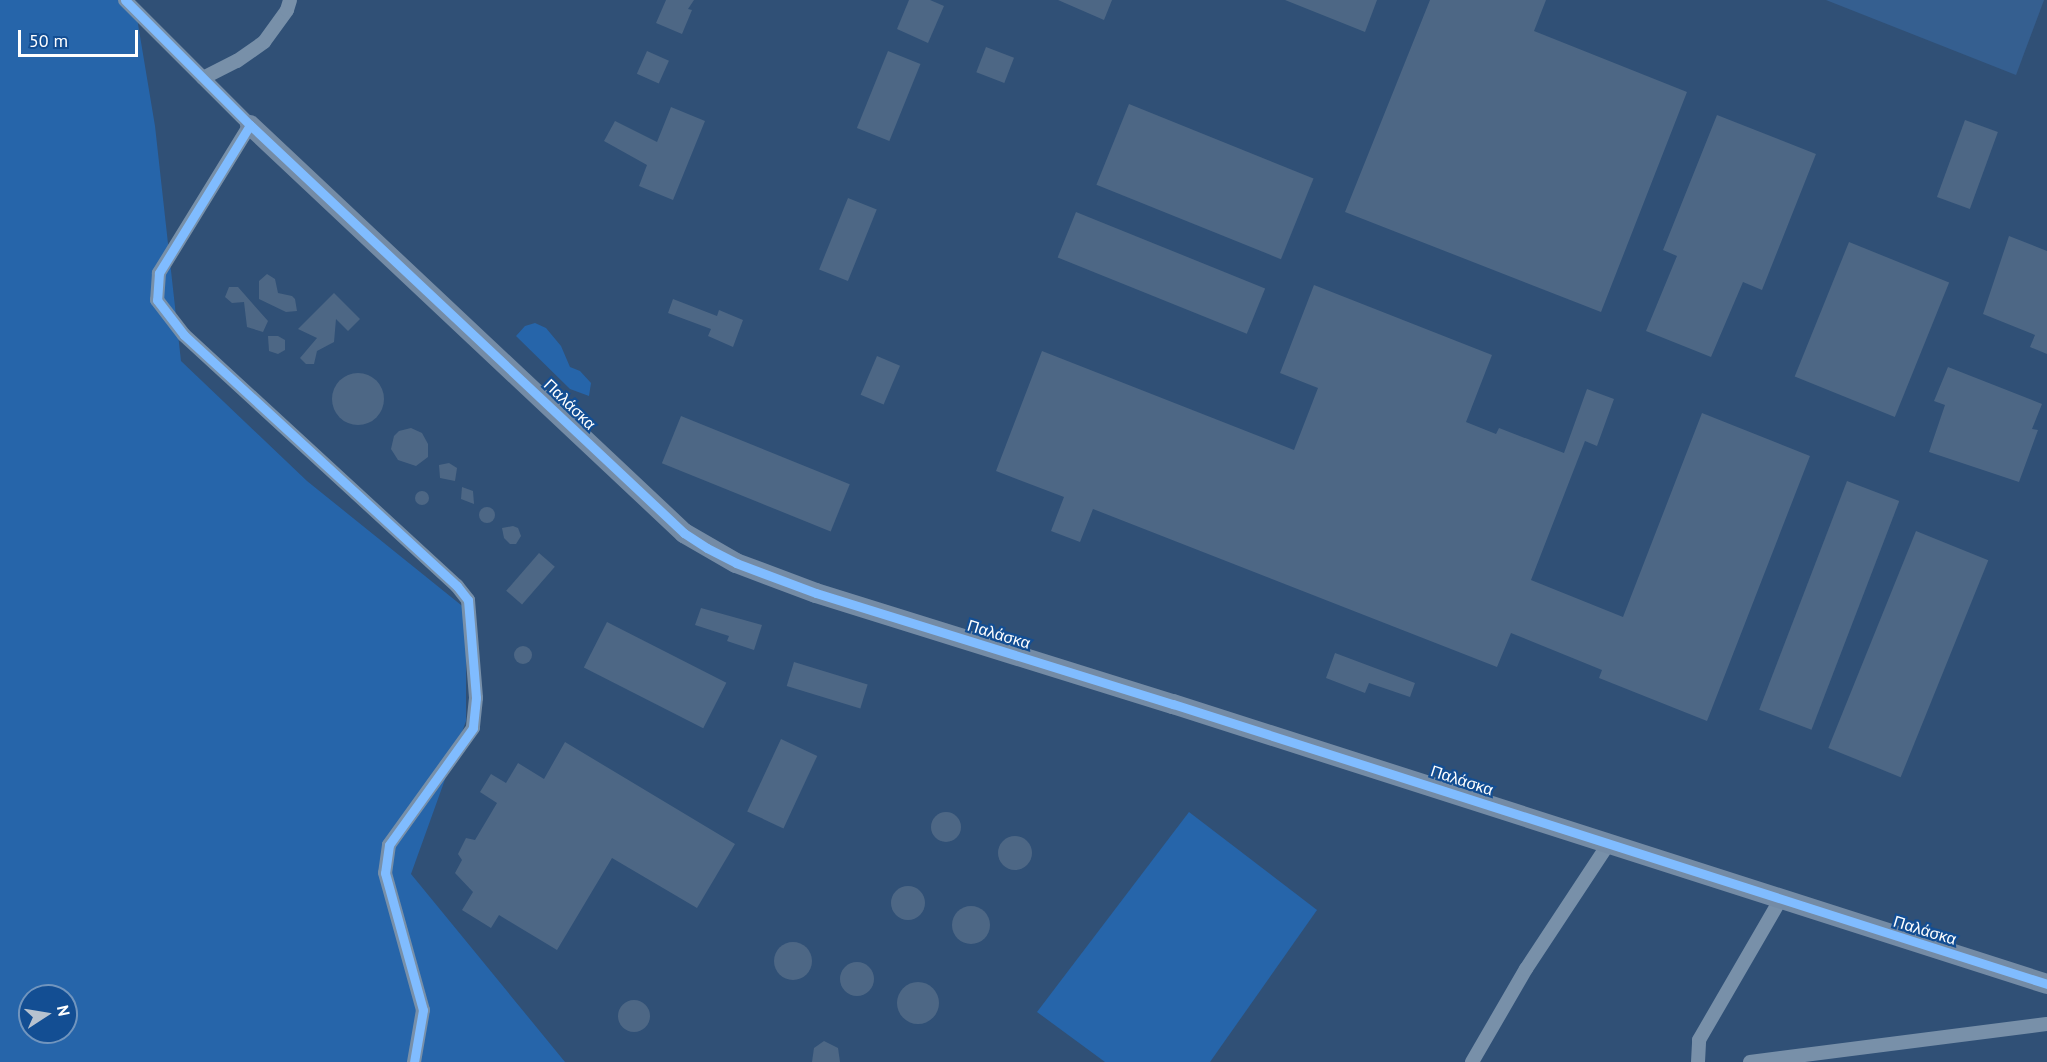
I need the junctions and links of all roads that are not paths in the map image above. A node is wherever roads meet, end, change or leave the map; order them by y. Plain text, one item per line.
1 (125, 0) edge
2 (290, 0) edge
3 (203, 78) junction
4 (250, 125) junction
5 (1609, 843) junction
6 (1780, 900) junction
7 (2047, 984) edge
8 (2047, 1024) edge
9 (414, 1062) edge
10 (1472, 1062) edge
11 (1698, 1062) edge
12 (1750, 1062) edge

1 - 3 street, Παλάσκα
2 - 3 street
3 - 4 street, Παλάσκα
4 - 5 street, Παλάσκα
4 - 9 street
5 - 6 street, Παλάσκα
5 - 10 street
6 - 7 street, Παλάσκα
6 - 11 street
8 - 12 street

